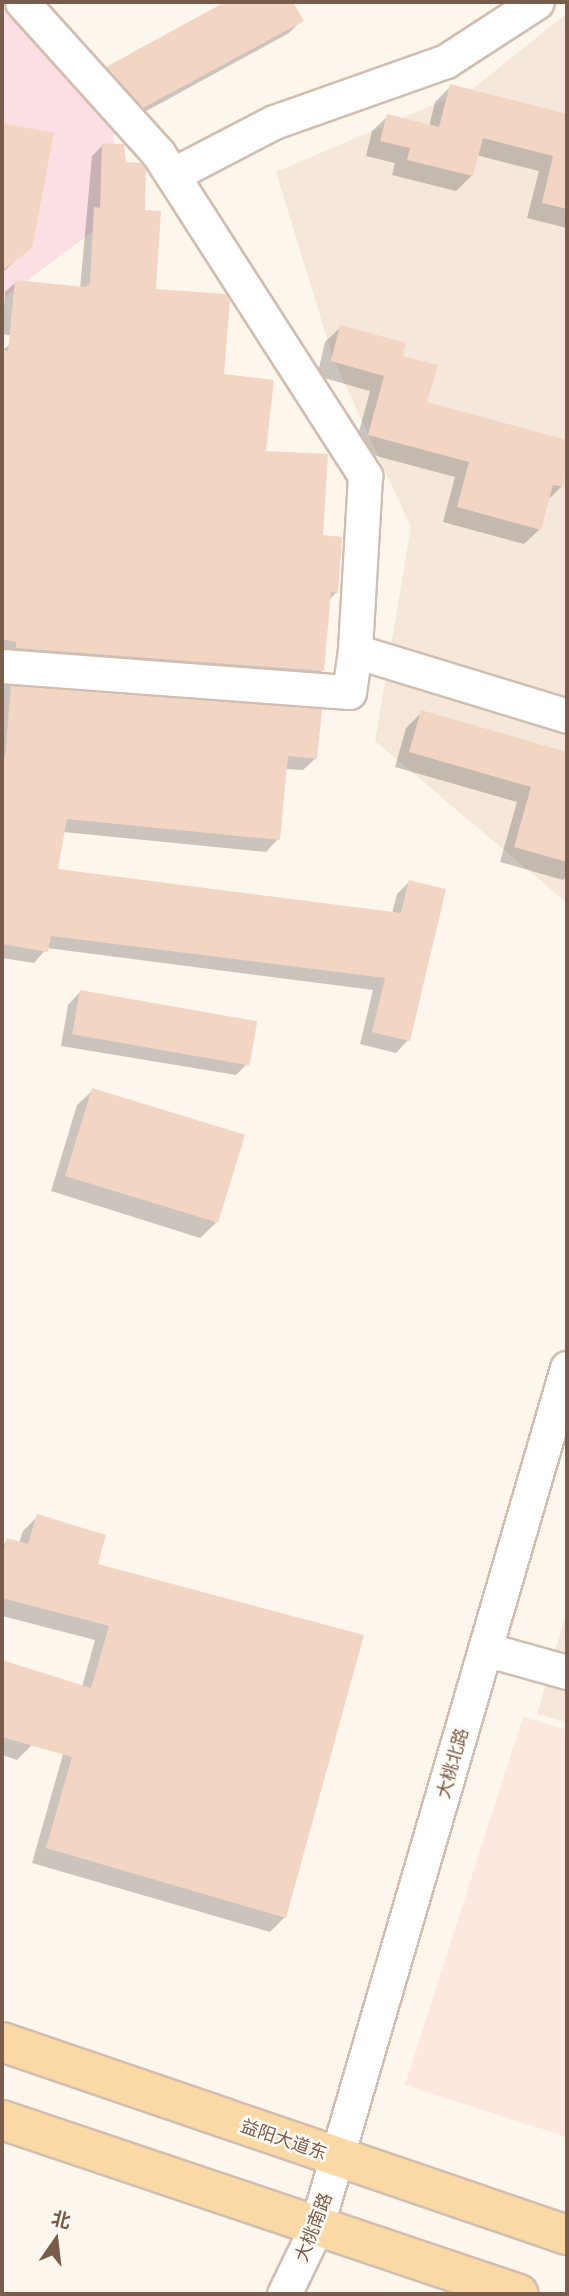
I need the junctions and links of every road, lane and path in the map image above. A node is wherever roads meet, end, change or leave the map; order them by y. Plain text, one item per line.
1 (22, 2) edge
2 (537, 2) edge
3 (172, 175) junction
4 (355, 651) junction
5 (2, 666) edge
6 (567, 716) edge
7 (567, 1368) edge
8 (485, 1649) junction
9 (567, 1672) edge
10 (2, 2042) edge
11 (2, 2120) edge
12 (337, 2157) junction
13 (316, 2228) junction
14 (567, 2235) edge
15 (284, 2294) edge
16 (519, 2294) edge

1 - 3 street
2 - 3 street
3 - 4 street
4 - 5 street
4 - 6 street
7 - 8 street, 大桃北路
8 - 9 street
8 - 12 street, 大桃北路
10 - 12 main road, 益阳大道东
11 - 13 main road
12 - 13 street, 大桃南路
12 - 14 main road, 益阳大道东
13 - 15 street, 大桃南路
13 - 16 main road

